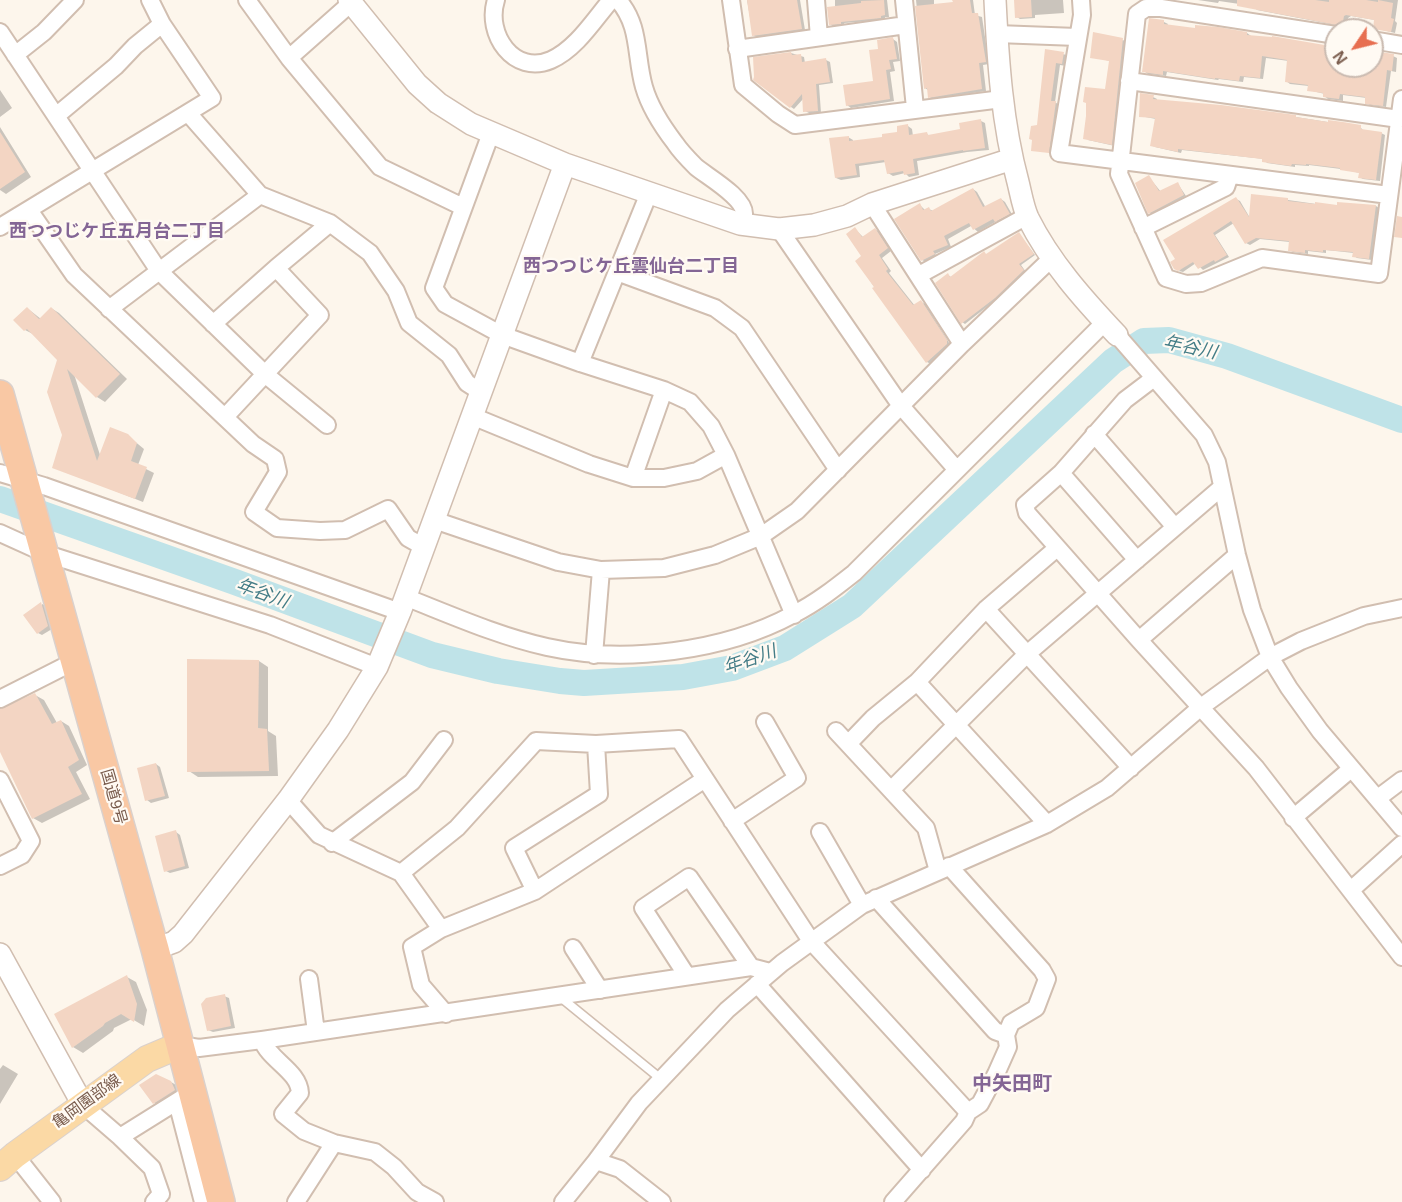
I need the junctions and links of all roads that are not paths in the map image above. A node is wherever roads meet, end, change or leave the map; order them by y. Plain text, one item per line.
1 (75, 0) edge
2 (150, 0) edge
3 (247, 0) edge
4 (496, 0) edge
5 (610, 0) edge
6 (618, 0) edge
7 (731, 0) edge
8 (816, 0) edge
9 (904, 0) edge
10 (994, 0) edge
11 (1081, 0) edge
12 (351, 1) edge
13 (1162, 4) edge
14 (162, 24) junction
15 (906, 25) junction
16 (0, 32) edge
17 (1324, 33) edge
18 (997, 34) junction
19 (819, 36) junction
20 (1077, 37) junction
21 (1384, 42) edge
22 (1402, 45) edge
23 (737, 49) junction
24 (15, 55) junction
25 (289, 58) junction
26 (1129, 81) junction
27 (1002, 99) junction
28 (1402, 99) edge
29 (915, 108) junction
30 (188, 113) junction
31 (56, 116) junction
32 (1399, 119) junction
33 (491, 133) junction
34 (1012, 159) junction
35 (1120, 161) junction
36 (565, 164) junction
37 (93, 171) junction
38 (1230, 175) junction
39 (649, 193) junction
40 (260, 195) junction
41 (1389, 195) junction
42 (872, 204) junction
43 (463, 207) junction
44 (29, 210) junction
45 (1027, 216) junction
46 (330, 223) junction
47 (740, 224) junction
48 (0, 227) edge
49 (1143, 228) junction
50 (779, 229) junction
51 (1052, 258) junction
52 (276, 268) junction
53 (159, 271) junction
54 (617, 272) junction
55 (919, 275) junction
56 (109, 309) junction
57 (213, 324) junction
58 (1111, 328) junction
59 (502, 335) junction
60 (962, 344) junction
61 (580, 363) junction
62 (1152, 374) junction
63 (266, 375) junction
64 (664, 390) junction
65 (481, 392) junction
66 (0, 394) edge
67 (901, 406) junction
68 (225, 417) junction
69 (472, 417) junction
70 (327, 425) dead end
71 (1094, 434) junction
72 (726, 455) junction
73 (838, 470) junction
74 (957, 470) junction
75 (1061, 473) junction
76 (633, 478) junction
77 (17, 481) edge
78 (1222, 487) junction
79 (434, 520) junction
80 (1175, 527) junction
81 (0, 533) edge
82 (761, 536) junction
83 (424, 547) junction
84 (43, 548) junction
85 (1057, 548) junction
86 (1237, 555) junction
87 (1137, 560) junction
88 (601, 570) junction
89 (1098, 593) junction
90 (1402, 608) edge
91 (986, 609) junction
92 (400, 611) junction
93 (794, 615) junction
94 (1139, 640) junction
95 (1027, 654) junction
96 (594, 655) junction
97 (1270, 657) junction
98 (75, 661) junction
99 (379, 663) junction
100 (917, 682) junction
101 (0, 699) edge
102 (1201, 707) junction
103 (765, 722) dead end
104 (956, 725) junction
105 (836, 731) dead end
106 (444, 740) dead end
107 (596, 744) junction
108 (848, 744) junction
109 (1131, 768) junction
110 (1351, 769) junction
111 (705, 779) junction
112 (0, 780) edge
113 (1402, 780) edge
114 (891, 790) junction
115 (1378, 798) junction
116 (288, 800) junction
117 (1293, 818) junction
118 (732, 821) junction
119 (1047, 824) junction
120 (1402, 828) edge
121 (820, 832) dead end
122 (332, 843) junction
123 (1402, 844) edge
124 (0, 866) edge
125 (943, 869) junction
126 (402, 873) junction
127 (1351, 890) junction
128 (535, 891) junction
129 (869, 901) junction
130 (441, 929) junction
131 (811, 941) junction
132 (573, 948) dead end
133 (156, 949) junction
134 (0, 954) edge
135 (1402, 957) edge
136 (751, 967) junction
137 (770, 972) junction
138 (687, 976) junction
139 (309, 979) dead end
140 (758, 984) junction
141 (600, 990) junction
142 (559, 996) junction
143 (446, 1014) junction
144 (316, 1032) junction
145 (1006, 1035) junction
146 (262, 1040) junction
147 (180, 1045) junction
148 (661, 1079) junction
149 (185, 1096) junction
150 (83, 1105) junction
151 (968, 1112) junction
152 (120, 1137) junction
153 (334, 1143) junction
154 (8, 1161) edge
155 (596, 1161) junction
156 (922, 1170) junction
157 (52, 1202) edge
158 (154, 1202) edge
159 (203, 1202) edge
160 (221, 1202) edge
161 (296, 1202) edge
162 (435, 1202) edge
163 (563, 1202) edge
164 (662, 1202) edge
165 (893, 1202) edge

1 - 24 street
2 - 14 street
3 - 25 street
4 - 5 street
6 - 47 street
7 - 23 street
8 - 19 street
9 - 15 street
10 - 18 street
11 - 20 street
12 - 25 street
12 - 33 street
13 - 17 street
13 - 26 street
14 - 30 street
14 - 31 street
15 - 19 street
15 - 29 street
16 - 24 street
18 - 20 street
18 - 27 street
19 - 23 street
20 - 35 street
21 - 22 street
23 - 29 street
24 - 31 street
25 - 43 street
26 - 32 street
26 - 35 street
27 - 29 street
27 - 34 street
28 - 32 street
30 - 37 street
30 - 40 street
31 - 37 street
32 - 41 street
33 - 36 street
33 - 43 street
34 - 42 street
34 - 45 street
35 - 38 street
35 - 49 street
36 - 39 street
36 - 59 street
37 - 44 street
37 - 53 street
38 - 41 street
38 - 49 street
39 - 47 street
39 - 54 street
40 - 46 street
40 - 53 street
41 - 49 street
42 - 50 street
42 - 55 street
43 - 59 street
44 - 48 street
44 - 56 street
45 - 51 street
45 - 55 street
46 - 52 street
46 - 65 street
47 - 50 street
50 - 67 street
51 - 58 street
51 - 60 street
52 - 57 street
52 - 63 street
53 - 56 street
53 - 57 street
54 - 61 street
54 - 73 street
55 - 60 street
56 - 68 street
57 - 63 street
58 - 62 street
58 - 74 street
59 - 61 street
59 - 65 street
60 - 67 street
61 - 64 street
62 - 71 street
62 - 78 street
63 - 68 street
63 - 70 street
64 - 72 street
64 - 76 street
65 - 69 street
66 - 77 highway, 国道9号
67 - 73 street
67 - 74 street
68 - 83 street
69 - 76 street
69 - 79 street
71 - 75 street
71 - 80 street
72 - 76 street
72 - 82 street
73 - 82 street
74 - 93 street
75 - 85 street
75 - 87 street
77 - 84 highway, 国道9号
77 - 92 street
78 - 80 street
78 - 86 street
79 - 83 street
79 - 88 street
80 - 87 street
81 - 84 street
82 - 88 street
82 - 93 street
83 - 92 street
84 - 98 highway, 国道9号
84 - 99 street
85 - 89 street
85 - 91 street
86 - 94 street
86 - 97 street
87 - 89 street
88 - 96 street
89 - 94 street
89 - 95 street
90 - 97 street
91 - 95 street
91 - 100 street
92 - 96 street
92 - 99 street
93 - 96 street
94 - 102 street
95 - 104 street
95 - 109 street
97 - 102 street
97 - 110 street
98 - 101 street
98 - 133 highway, 国道9号
99 - 116 street
100 - 104 street
100 - 108 street
102 - 109 street
102 - 117 street
103 - 118 street
104 - 114 street
104 - 119 street
105 - 108 street
106 - 122 street
107 - 111 street
107 - 126 street
107 - 128 street
108 - 114 street
109 - 119 street
110 - 115 street
110 - 117 street
111 - 118 street
111 - 128 street
112 - 124 street
113 - 115 street
114 - 125 street
115 - 120 street
116 - 122 street
116 - 133 street
117 - 127 street
118 - 131 street
119 - 125 street
121 - 129 street
122 - 126 street
123 - 127 street
125 - 129 street
125 - 145 street
126 - 130 street
127 - 135 street
128 - 130 street
129 - 131 street
129 - 145 street
130 - 143 street
131 - 137 street
131 - 151 street
132 - 141 street
133 - 147 highway, 国道9号
134 - 150 street
136 - 137 street
136 - 138 street
136 - 138 street
137 - 140 street
138 - 141 street
139 - 144 street
140 - 148 street
140 - 156 street
141 - 142 street
142 - 143 street
142 - 148 lane
143 - 144 street
144 - 146 street
145 - 151 street
146 - 147 street
146 - 153 street
147 - 149 highway, 国道9号
147 - 150 main road, 亀岡園部線
148 - 155 street
149 - 152 street
149 - 159 street
149 - 160 highway, 国道9号
150 - 152 street
150 - 154 main road, 亀岡園部線
151 - 156 street
152 - 158 street
153 - 161 street
153 - 162 street
154 - 157 street
155 - 163 street
155 - 164 street
156 - 165 street

